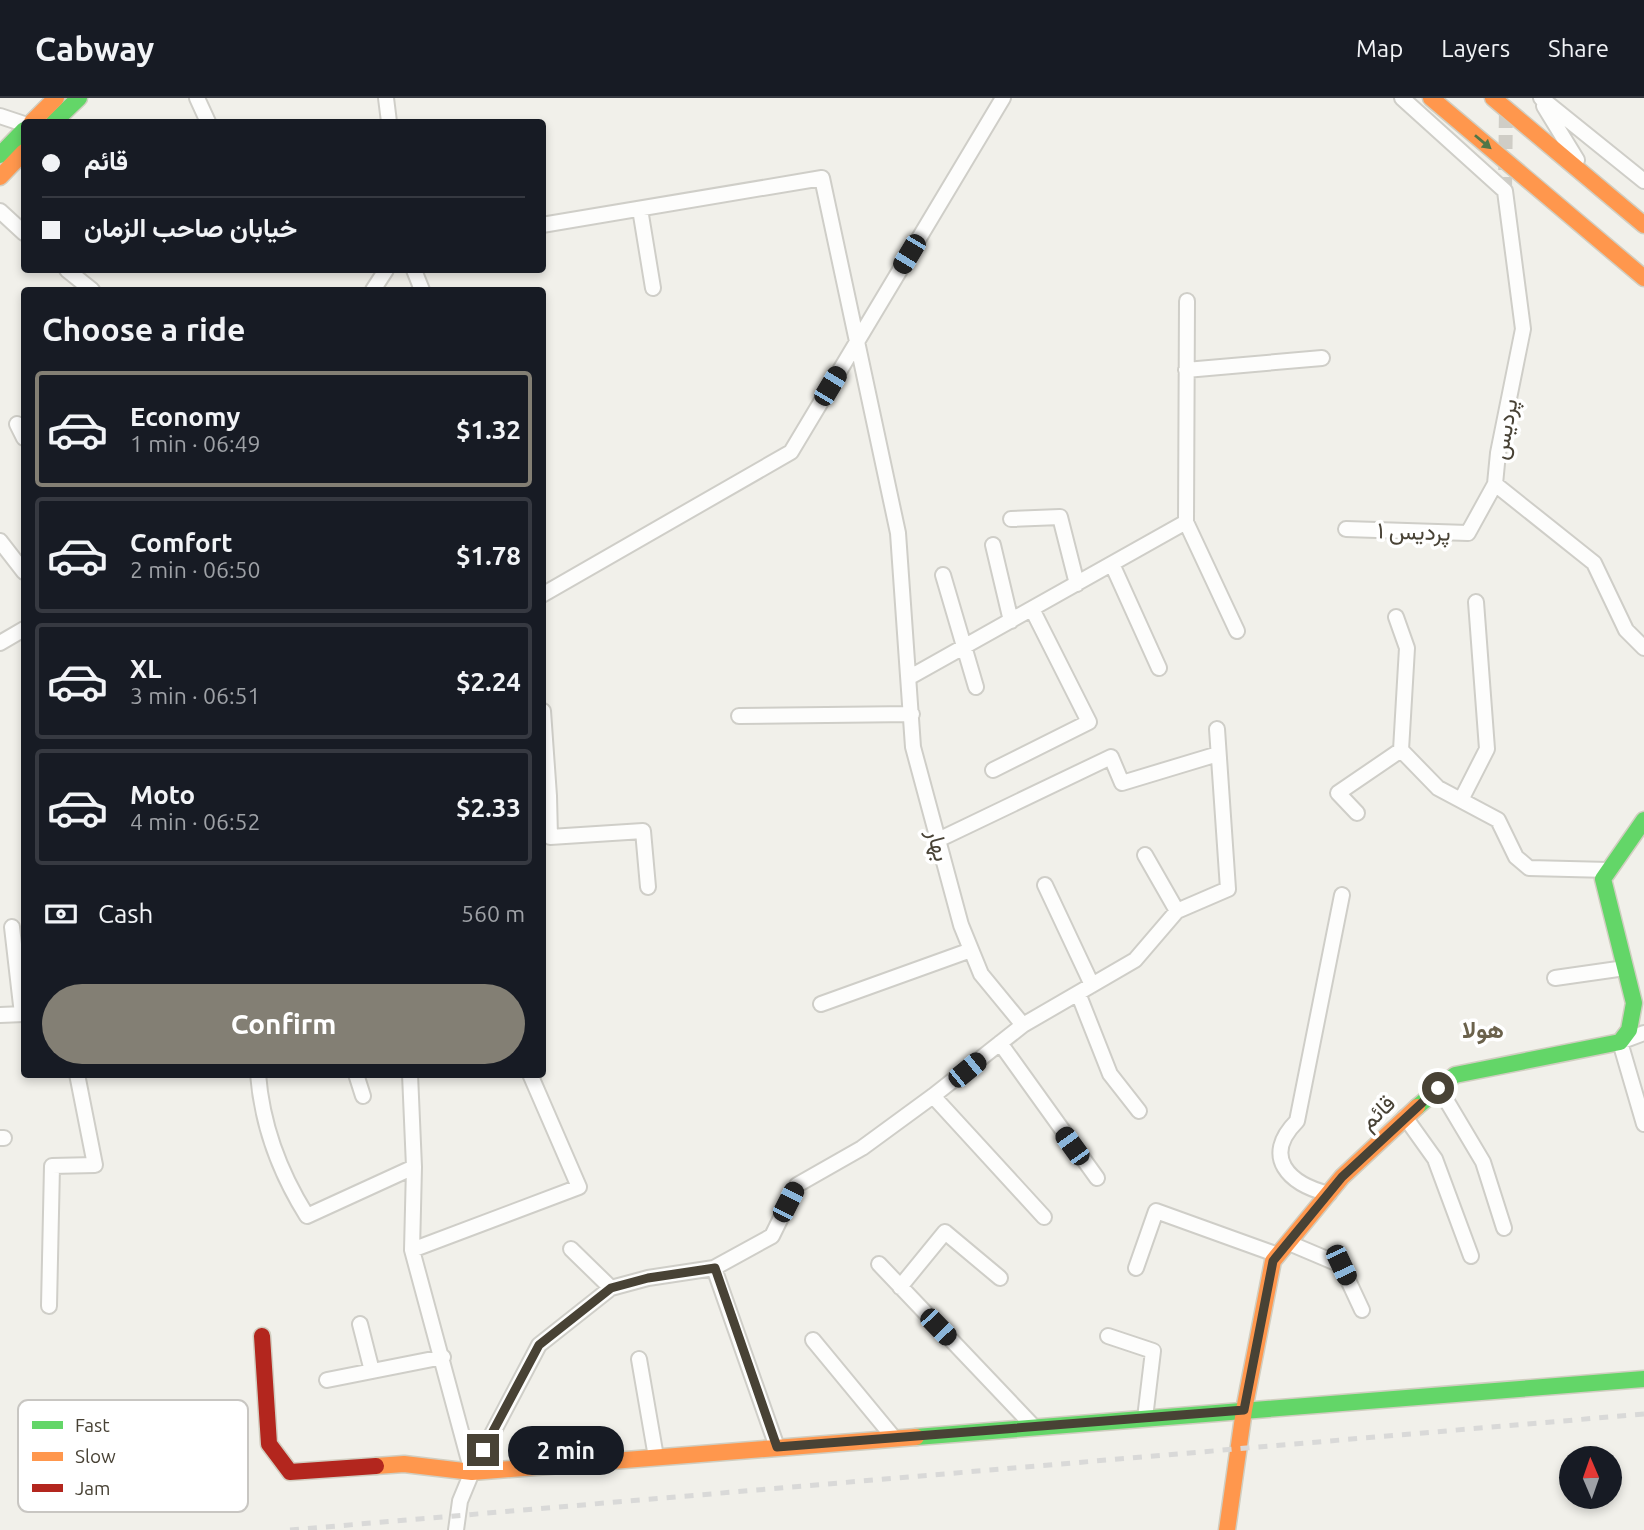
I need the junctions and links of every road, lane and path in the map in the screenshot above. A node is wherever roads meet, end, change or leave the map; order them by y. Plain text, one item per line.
1 (56, 98) edge
2 (79, 98) edge
3 (197, 98) edge
4 (386, 98) edge
5 (1003, 98) edge
6 (1402, 98) edge
7 (1431, 98) edge
8 (1493, 98) edge
9 (1540, 98) edge
10 (0, 116) edge
11 (35, 119) edge
12 (57, 119) edge
13 (207, 119) edge
14 (389, 119) edge
15 (21, 123) edge
16 (21, 134) edge
17 (0, 155) edge
18 (21, 155) edge
19 (0, 177) edge
20 (1589, 180) junction
21 (1644, 181) edge
22 (640, 209) junction
23 (0, 211) edge
24 (546, 225) edge
25 (1644, 225) edge
26 (21, 230) edge
27 (71, 273) edge
28 (1644, 278) edge
29 (88, 287) edge
30 (653, 288) dead end
31 (1187, 301) dead end
32 (856, 342) junction
33 (1322, 358) dead end
34 (1186, 370) junction
35 (17, 424) dead end
36 (21, 432) edge
37 (1495, 484) junction
38 (1011, 519) dead end
39 (1186, 522) junction
40 (1346, 529) dead end
41 (0, 541) edge
42 (993, 545) dead end
43 (1112, 564) junction
44 (21, 568) edge
45 (943, 575) dead end
46 (1077, 584) junction
47 (546, 593) edge
48 (1476, 603) dead end
49 (1032, 609) junction
50 (1396, 617) dead end
51 (1011, 621) junction
52 (21, 631) edge
53 (1237, 631) dead end
54 (0, 643) edge
55 (966, 646) junction
56 (1644, 648) edge
57 (1159, 668) dead end
58 (911, 677) junction
59 (976, 687) dead end
60 (912, 714) junction
61 (739, 716) dead end
62 (1217, 729) dead end
63 (1401, 750) junction
64 (1218, 754) junction
65 (993, 770) dead end
66 (546, 796) edge
67 (1461, 800) junction
68 (1357, 813) dead end
69 (1644, 820) edge
70 (938, 840) junction
71 (1145, 855) dead end
72 (1609, 870) junction
73 (1045, 885) dead end
74 (648, 887) dead end
75 (1342, 895) dead end
76 (1177, 911) junction
77 (12, 928) dead end
78 (971, 950) junction
79 (1625, 968) junction
80 (1555, 978) dead end
81 (1092, 985) junction
82 (1078, 993) junction
83 (21, 998) edge
84 (821, 1004) dead end
85 (21, 1014) edge
86 (0, 1015) edge
87 (1023, 1025) junction
88 (1644, 1033) edge
89 (1620, 1042) junction
90 (1000, 1044) junction
91 (78, 1078) edge
92 (258, 1078) edge
93 (357, 1078) edge
94 (410, 1078) edge
95 (532, 1078) edge
96 (1438, 1088) junction
97 (363, 1096) dead end
98 (933, 1097) junction
99 (1139, 1111) dead end
100 (1405, 1117) junction
101 (1644, 1124) edge
102 (414, 1167) junction
103 (1097, 1178) dead end
104 (1329, 1194) junction
105 (1044, 1217) dead end
106 (1504, 1228) dead end
107 (1283, 1249) junction
108 (412, 1250) junction
109 (570, 1250) dead end
110 (1471, 1256) dead end
111 (879, 1264) dead end
112 (715, 1268) junction
113 (1136, 1268) dead end
114 (1000, 1279) dead end
115 (900, 1287) junction
116 (611, 1288) junction
117 (49, 1306) dead end
118 (1362, 1310) dead end
119 (360, 1324) dead end
120 (262, 1336) dead end
121 (1108, 1336) dead end
122 (813, 1340) dead end
123 (443, 1357) junction
124 (639, 1359) dead end
125 (372, 1371) junction
126 (1644, 1378) edge
127 (327, 1380) dead end
128 (1244, 1410) junction
129 (1145, 1418) junction
130 (1034, 1427) junction
131 (894, 1438) junction
132 (777, 1447) junction
133 (656, 1457) junction
134 (472, 1472) junction
135 (456, 1530) edge
136 (1227, 1530) edge

1 - 11 main road
2 - 12 main road
3 - 13 street
4 - 14 street
5 - 32 street
6 - 37 street, پرديس
7 -> 28 main road
8 - 20 main road
9 - 20 street
9 - 21 street
10 - 15 street
16 - 17 main road
18 - 19 main road
20 - 25 main road
22 - 24 street
22 - 30 street
22 - 32 street, بهار
23 - 26 street
27 - 29 street
31 - 34 street
32 - 47 street
32 - 58 street, بهار
33 - 34 street
34 - 39 street
35 - 36 street
37 - 40 street, پرديس ۱
37 - 56 street, پرديس
38 - 46 street
39 - 43 street
39 - 53 street
41 - 44 street
42 - 51 street
43 - 46 street
43 - 57 street
45 - 55 street
46 - 49 street
48 - 67 street
49 - 51 street
49 - 65 street
50 - 63 street
51 - 55 street
52 - 54 street
55 - 58 street
55 - 59 street
58 - 60 street, بهار
60 - 61 street
60 - 70 street, بهار
62 - 64 street
63 - 67 street
63 - 68 street
64 - 70 street
64 - 76 street
66 - 74 street
67 - 72 street
69 - 72 main road
70 - 78 street, بهار
71 - 76 street
72 - 79 main road
73 - 81 street
75 - 104 street
76 - 81 street
77 - 83 street
78 - 84 street
78 - 87 street, بهار
79 - 80 street
79 - 89 main road
81 - 82 street
82 - 87 street
82 - 99 street
85 - 86 street
87 - 90 street
88 - 89 street
89 - 96 main road, قائم
89 - 101 street
90 - 98 street
90 - 103 street
91 - 117 street
92 - 102 street
93 - 97 street
94 - 102 street
95 - 108 street
96 - 100 main road, قائم
96 - 106 street
98 - 105 street
98 - 112 street
100 - 104 main road, قائم
100 - 110 street
102 - 108 street
104 - 107 main road, قائم
107 - 113 street
107 - 118 street
107 - 128 main road, قائم
108 - 123 street
109 - 116 street
111 - 115 street
112 - 116 street
112 - 132 street
114 - 115 street
115 - 130 street
116 - 134 street
119 - 125 street
120 - 134 main road
121 - 129 street
122 - 131 street
123 - 125 street
123 - 134 street
124 - 133 street
125 - 127 street
126 - 128 main road
128 - 129 main road
128 - 136 main road, قائم
129 - 130 main road
130 - 131 main road
131 - 132 main road
132 - 133 main road
133 - 134 main road
134 - 135 street

